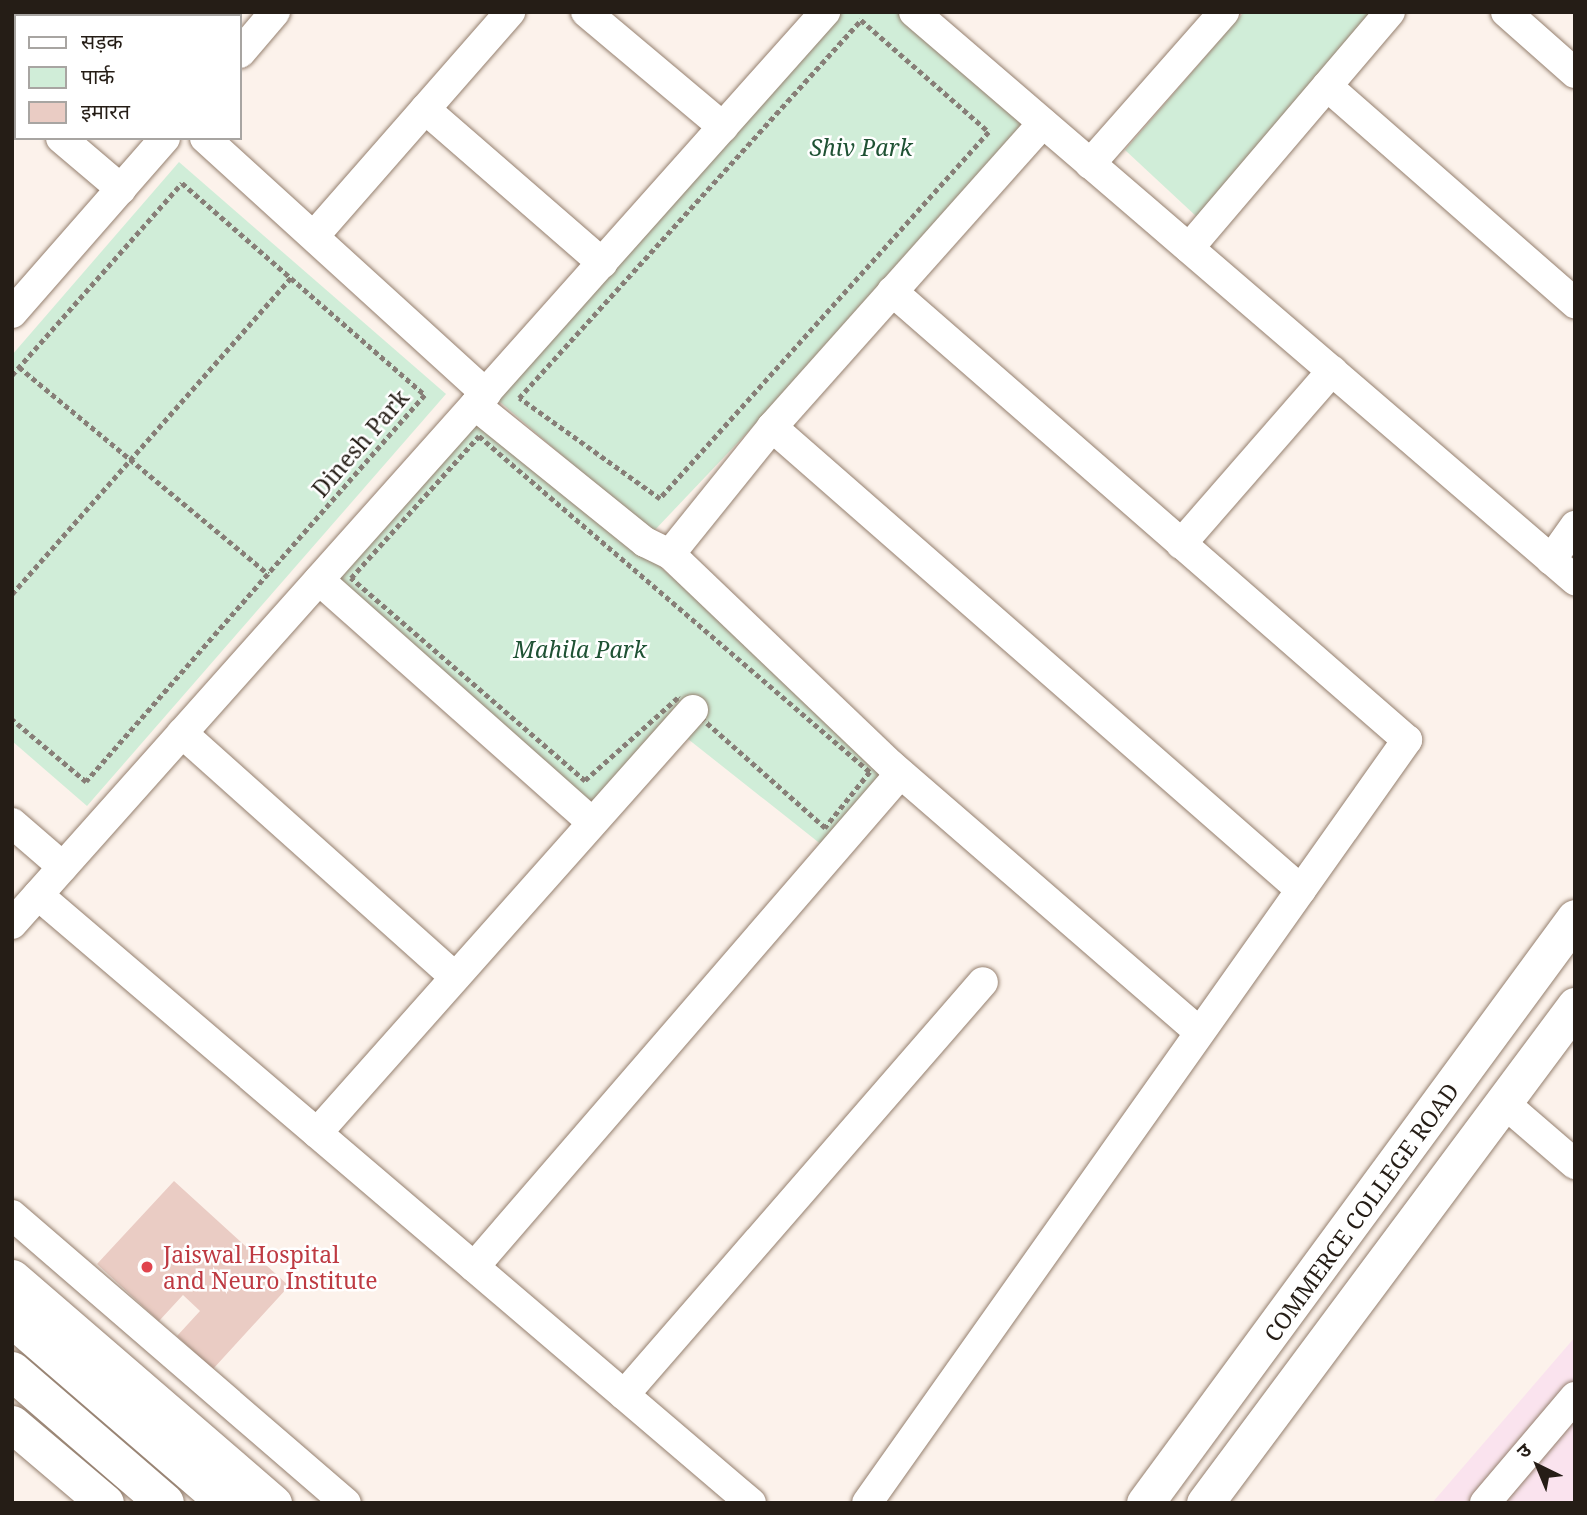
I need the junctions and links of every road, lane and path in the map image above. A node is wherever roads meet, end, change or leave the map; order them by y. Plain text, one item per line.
1 (275, 12) edge
2 (510, 12) edge
3 (586, 12) edge
4 (825, 12) edge
5 (914, 12) edge
6 (1224, 12) edge
7 (1390, 12) edge
8 (1506, 12) edge
9 (242, 51) edge
10 (1575, 73) edge
11 (1327, 86) junction
12 (425, 109) junction
13 (1043, 123) junction
14 (723, 127) junction
15 (63, 140) edge
16 (163, 140) edge
17 (207, 140) edge
18 (1090, 164) junction
19 (121, 189) junction
20 (314, 236) junction
21 (1189, 248) junction
22 (602, 263) junction
23 (291, 278) junction
24 (892, 291) junction
25 (1575, 303) edge
26 (12, 313) edge
27 (19, 367) junction
28 (1332, 371) junction
29 (12, 375) edge
30 (519, 398) joint
31 (480, 399) junction
32 (772, 426) junction
33 (131, 460) junction
34 (1575, 526) edge
35 (1181, 544) junction
36 (670, 554) junction
37 (1551, 559) junction
38 (268, 574) junction
39 (319, 580) junction
40 (1575, 580) edge
41 (12, 594) edge
42 (693, 710) junction
43 (12, 720) edge
44 (182, 733) junction
45 (900, 774) junction
46 (592, 822) junction
47 (12, 823) edge
48 (62, 867) junction
49 (1300, 890) junction
50 (38, 895) junction
51 (1575, 918) edge
52 (12, 924) edge
53 (455, 977) junction
54 (983, 982) dead end
55 (1575, 1006) edge
56 (1199, 1032) junction
57 (1504, 1103) junction
58 (317, 1133) junction
59 (1575, 1164) edge
60 (12, 1215) edge
61 (474, 1267) junction
62 (12, 1278) edge
63 (12, 1318) edge
64 (12, 1371) edge
65 (624, 1395) junction
66 (1575, 1396) edge
67 (12, 1424) edge
68 (105, 1503) edge
69 (165, 1503) edge
70 (226, 1503) edge
71 (273, 1503) edge
72 (346, 1503) edge
73 (751, 1503) edge
74 (867, 1503) edge
75 (1145, 1503) edge
76 (1205, 1503) edge
77 (1485, 1503) edge

1 - 9 street
2 - 12 street
3 - 14 street
4 - 14 street
5 - 13 street
6 - 18 street
7 - 11 street
8 - 10 street
11 - 21 street
11 - 25 street
12 - 20 street
12 - 22 street
13 - 18 street
13 - 24 street
14 - 22 street
15 - 19 street
16 - 19 street
17 - 20 street
18 - 21 street
19 - 26 street
20 - 31 street
21 - 28 street
22 - 31 street
23 - 27 path, Dinesh Park
23 - 33 path
23 - 38 path, Dinesh Park
24 - 32 street
24 - 35 street
27 - 29 path, Dinesh Park
27 - 33 path
28 - 35 street
28 - 37 street
30 - 30 path
31 - 36 street
31 - 39 street
32 - 36 street
32 - 49 street
33 - 38 path
33 - 41 path
34 - 37 street
35 - 49 street
36 - 45 street
37 - 40 street
38 - 43 path, Dinesh Park
39 - 44 street
39 - 46 street
42 - 42 path
42 - 46 street
44 - 48 street
44 - 53 street
45 - 56 street
45 - 61 street
46 - 53 street
47 - 48 street
48 - 50 street
49 - 56 street
50 - 52 street
50 - 58 street
51 - 75 street, COMMERCE COLLEGE ROAD
53 - 58 street
54 - 65 street
55 - 57 street
56 - 74 street
57 - 59 street
57 - 76 street
58 - 61 street
60 - 72 street
61 - 65 street
62 - 71 street
63 - 70 main road
64 - 69 main road
65 - 73 street
66 - 77 street
67 - 68 street

